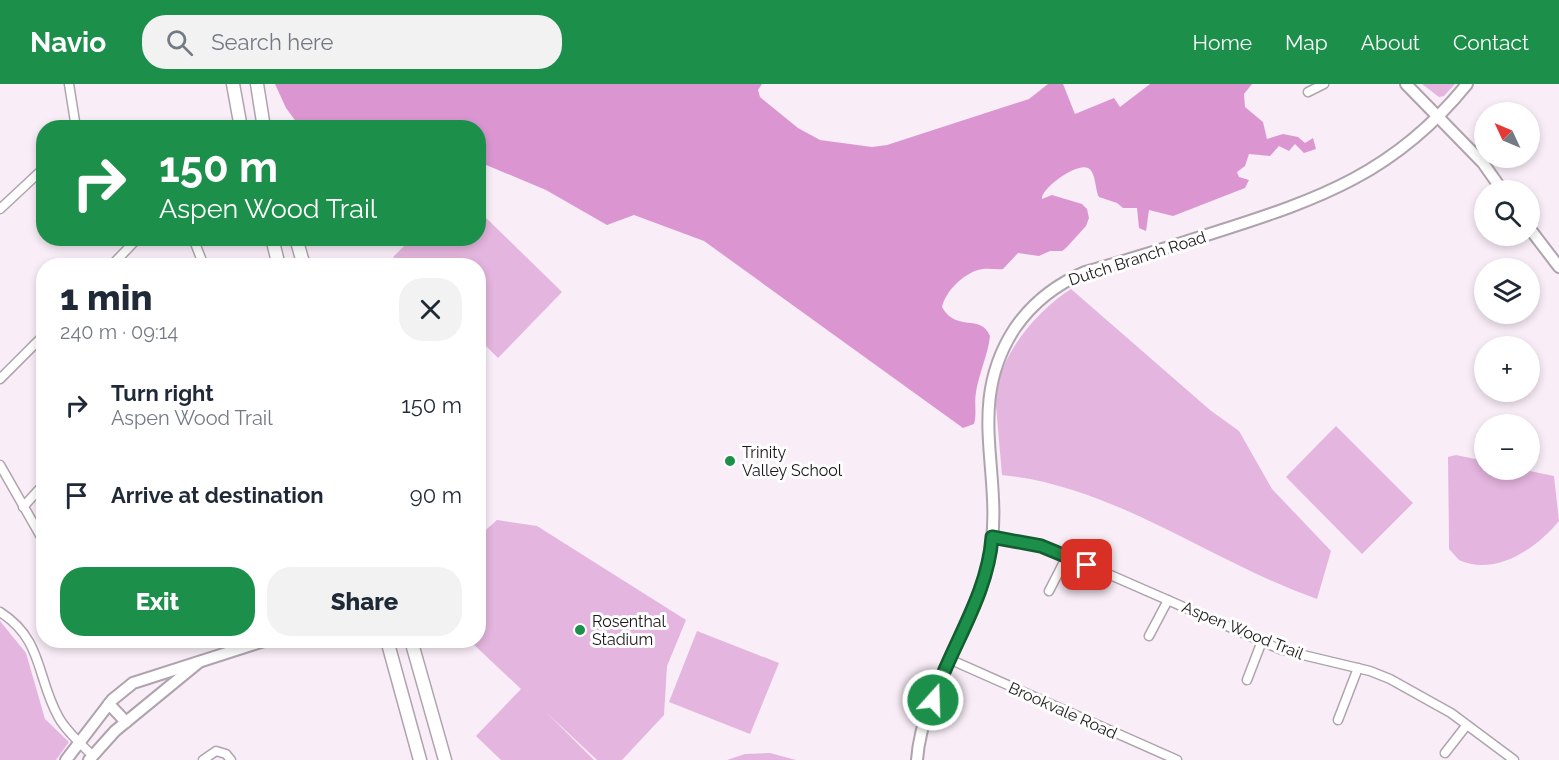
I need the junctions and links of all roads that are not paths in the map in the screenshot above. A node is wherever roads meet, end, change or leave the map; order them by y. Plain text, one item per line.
1 (69, 84) edge
2 (233, 84) edge
3 (256, 84) edge
4 (1324, 84) edge
5 (1406, 84) edge
6 (1467, 84) edge
7 (1308, 92) dead end
8 (1439, 115) junction
9 (75, 120) edge
10 (240, 120) edge
11 (263, 120) edge
12 (36, 175) edge
13 (1495, 180) edge
14 (0, 209) edge
15 (1540, 242) edge
16 (130, 246) edge
17 (119, 258) edge
18 (1559, 267) edge
19 (36, 343) edge
20 (0, 379) edge
21 (0, 465) edge
22 (36, 493) edge
23 (23, 507) junction
24 (36, 529) edge
25 (992, 537) junction
26 (1066, 556) junction
27 (1049, 591) dead end
28 (1168, 600) junction
29 (0, 612) edge
30 (1149, 636) dead end
31 (1262, 641) junction
32 (240, 648) edge
33 (389, 648) edge
34 (413, 648) edge
35 (203, 659) junction
36 (949, 659) junction
37 (1358, 668) junction
38 (1247, 680) dead end
39 (109, 704) junction
40 (1338, 720) dead end
41 (126, 722) junction
42 (1466, 726) junction
43 (79, 741) junction
44 (1445, 753) dead end
45 (91, 758) edge
46 (231, 759) edge
47 (66, 760) edge
48 (202, 760) edge
49 (420, 760) edge
50 (445, 760) edge
51 (917, 760) edge
52 (1177, 760) edge
53 (1514, 760) edge

1 - 9 street
2 - 10 main road
3 - 11 main road
4 - 7 street
5 - 8 street
6 - 8 street, Dutch Branch Road
8 - 13 street
8 - 25 street, Dutch Branch Road
12 - 14 street
15 - 18 street
16 - 17 street
19 - 20 street
21 - 23 street
22 - 23 street
23 - 24 street
25 - 26 street, Aspen Wood Trail
25 - 36 street, Dutch Branch Road
26 - 27 street
26 - 28 street, Aspen Wood Trail
28 - 30 street
28 - 31 street, Aspen Wood Trail
29 - 43 street
31 - 37 street, Aspen Wood Trail
31 - 38 street
32 - 35 street
33 - 49 main road
34 - 50 main road
35 - 39 street
35 - 41 street
36 - 51 street, Dutch Branch Road
36 - 52 street, Brookvale Road
37 - 40 street
37 - 42 street, Aspen Wood Trail
39 - 41 street
39 - 43 street
41 - 45 street
42 - 44 street
42 - 53 street, Aspen Wood Trail
43 - 45 street
43 - 47 street
46 - 48 street

